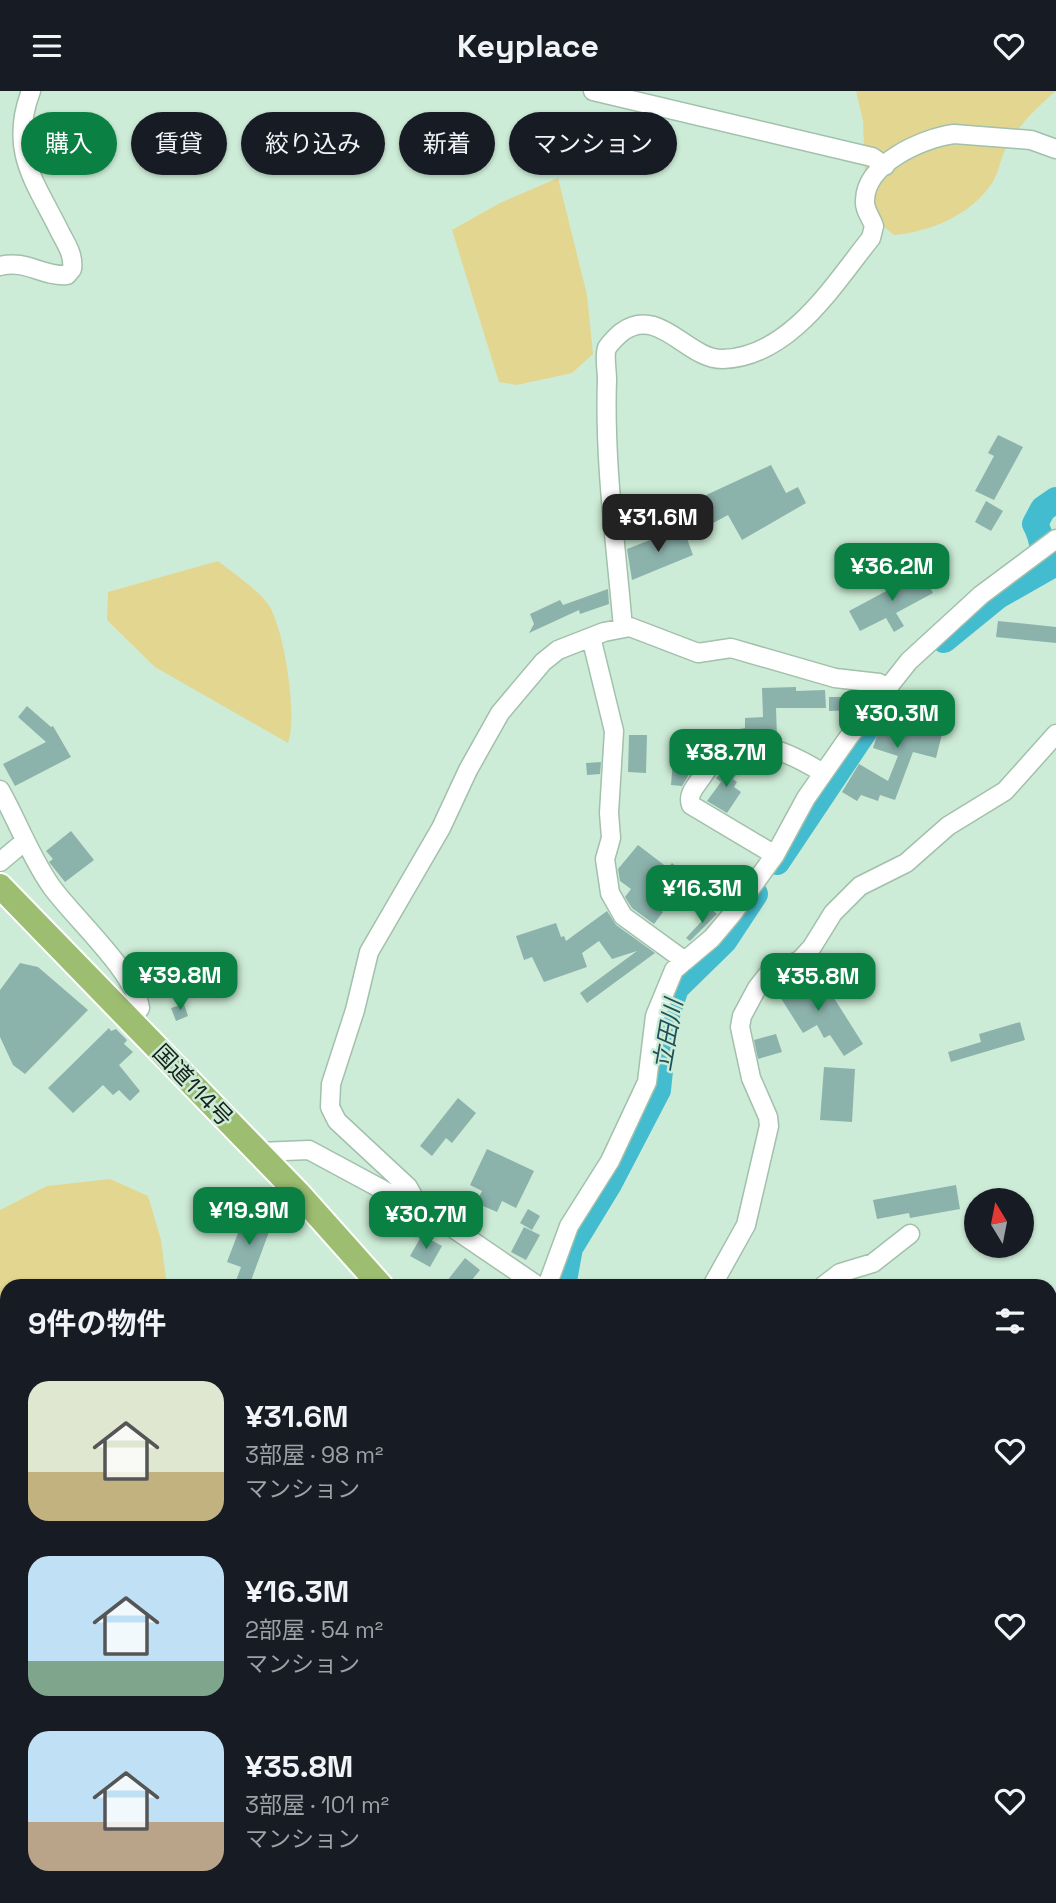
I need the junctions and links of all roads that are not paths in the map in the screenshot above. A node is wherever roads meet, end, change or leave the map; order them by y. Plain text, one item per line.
1 (31, 91) edge
2 (593, 91) edge
3 (1056, 149) edge
4 (885, 166) junction
5 (0, 266) edge
6 (1056, 539) edge
7 (623, 628) junction
8 (591, 637) junction
9 (886, 688) junction
10 (1056, 734) edge
11 (823, 773) junction
12 (0, 790) edge
13 (25, 841) junction
14 (775, 855) junction
15 (0, 862) edge
16 (0, 886) edge
17 (685, 961) junction
18 (131, 1021) junction
19 (258, 1152) junction
20 (412, 1206) junction
21 (909, 1234) dead end
22 (376, 1279) edge
23 (528, 1279) edge
24 (550, 1279) edge
25 (716, 1279) edge
26 (832, 1279) edge

1 - 5 street
2 - 4 street
3 - 4 street
4 - 7 street
6 - 9 street
7 - 8 street
7 - 9 street
8 - 17 street
8 - 20 street
9 - 11 street
10 - 25 street
11 - 14 street
11 - 14 street
12 - 13 street
13 - 15 street
13 - 18 street
14 - 17 street
16 - 18 highway, 国道114号
17 - 24 street
18 - 19 highway, 国道114号
19 - 20 street
19 - 22 highway, 国道114号
20 - 23 street
21 - 26 street

